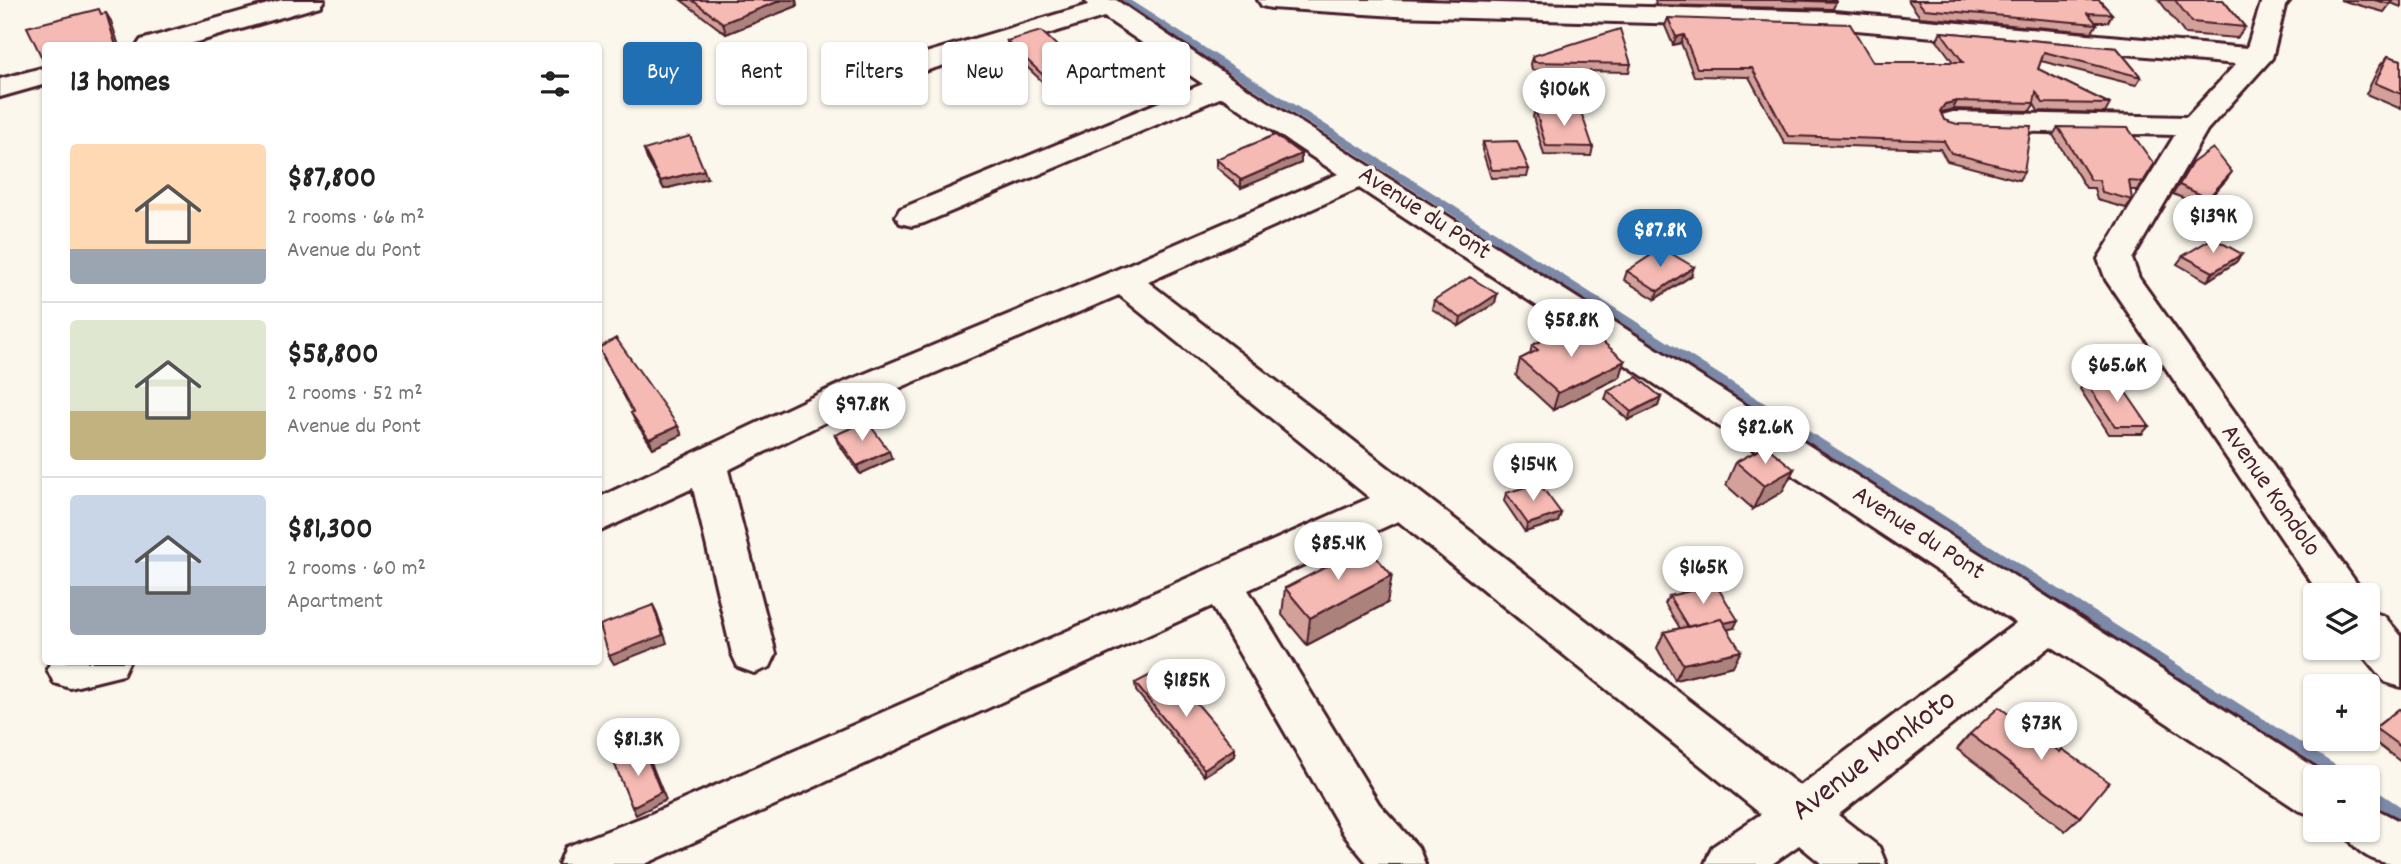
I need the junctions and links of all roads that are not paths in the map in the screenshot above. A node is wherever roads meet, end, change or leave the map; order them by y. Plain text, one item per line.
1 (311, 0) edge
2 (1271, 0) edge
3 (2273, 1) edge
4 (1345, 3) edge
5 (1103, 4) edge
6 (165, 42) edge
7 (2258, 58) junction
8 (928, 60) edge
9 (42, 76) edge
10 (1224, 86) junction
11 (0, 88) edge
12 (1953, 121) edge
13 (2194, 126) junction
14 (1363, 175) junction
15 (912, 216) dead end
16 (1123, 281) junction
17 (707, 464) junction
18 (1404, 501) junction
19 (602, 514) edge
20 (1221, 583) junction
21 (2336, 583) edge
22 (2051, 621) junction
23 (2380, 643) edge
24 (754, 654) dead end
25 (2401, 668) edge
26 (2303, 786) edge
27 (1801, 815) junction
28 (2380, 836) edge
29 (2401, 850) edge
30 (584, 864) edge
31 (1400, 864) edge
32 (1730, 864) edge
33 (1861, 864) edge

1 - 6 street
2 - 4 street
3 - 7 street, Avenue Kondolo
4 - 7 street
5 - 8 street
5 - 10 street, Avenue du Pont
7 - 13 street, Avenue Kondolo
9 - 11 street
10 - 14 street, Avenue du Pont
10 - 15 street
12 - 13 street
13 - 21 street, Avenue Kondolo
14 - 16 street
14 - 22 street, Avenue du Pont
16 - 17 street
16 - 18 street
17 - 19 street
17 - 24 street
18 - 20 street
18 - 27 street
20 - 30 street
20 - 31 street
22 - 26 street, Avenue du Pont
22 - 27 street, Avenue Monkoto
23 - 25 street
27 - 32 street, Avenue Monkoto
27 - 33 street
28 - 29 street

